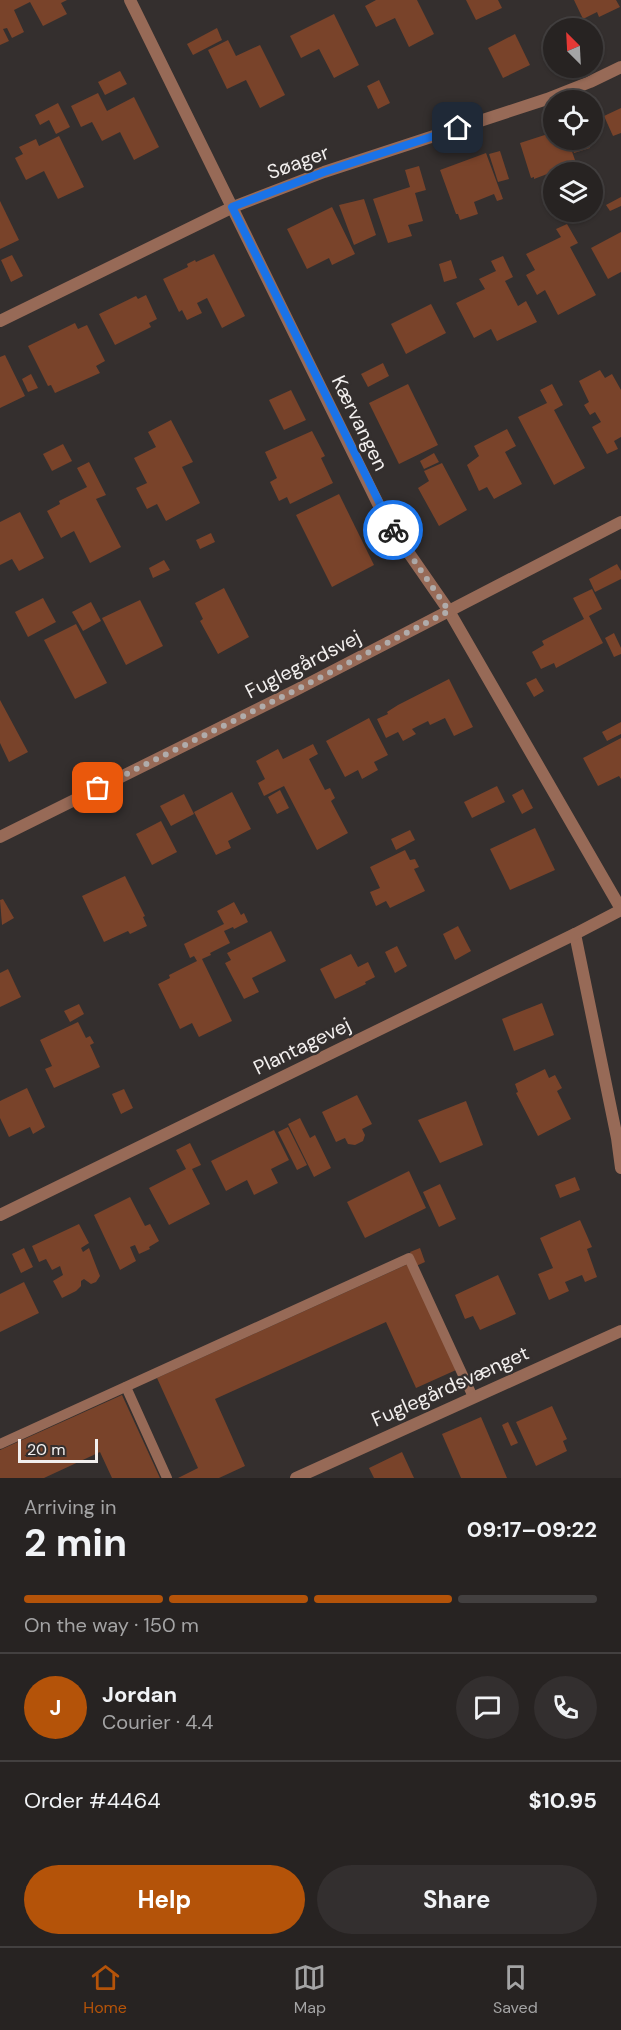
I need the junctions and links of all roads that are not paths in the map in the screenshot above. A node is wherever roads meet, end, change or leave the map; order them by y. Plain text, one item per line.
1 (130, 0) edge
2 (621, 67) edge
3 (232, 207) junction
4 (0, 321) edge
5 (621, 522) edge
6 (449, 611) junction
7 (0, 837) edge
8 (621, 910) edge
9 (576, 934) junction
10 (621, 1168) edge
11 (0, 1215) edge
12 (621, 1331) edge
13 (126, 1387) junction
14 (473, 1397) junction
15 (0, 1444) edge
16 (167, 1478) edge
17 (296, 1478) edge

1 - 3 street, Kærvangen
2 - 3 street, Søager
3 - 4 street, Søager
3 - 6 street, Kærvangen
5 - 6 street, Fuglegårdsvej
6 - 7 street, Fuglegårdsvej
6 - 8 street, Kærvangen
8 - 9 street, Plantagevej
9 - 10 street
9 - 11 street, Plantagevej
12 - 14 street, Fuglegårdsvænget
13 - 14 lane
13 - 15 lane
13 - 16 lane
14 - 17 street, Fuglegårdsvænget

